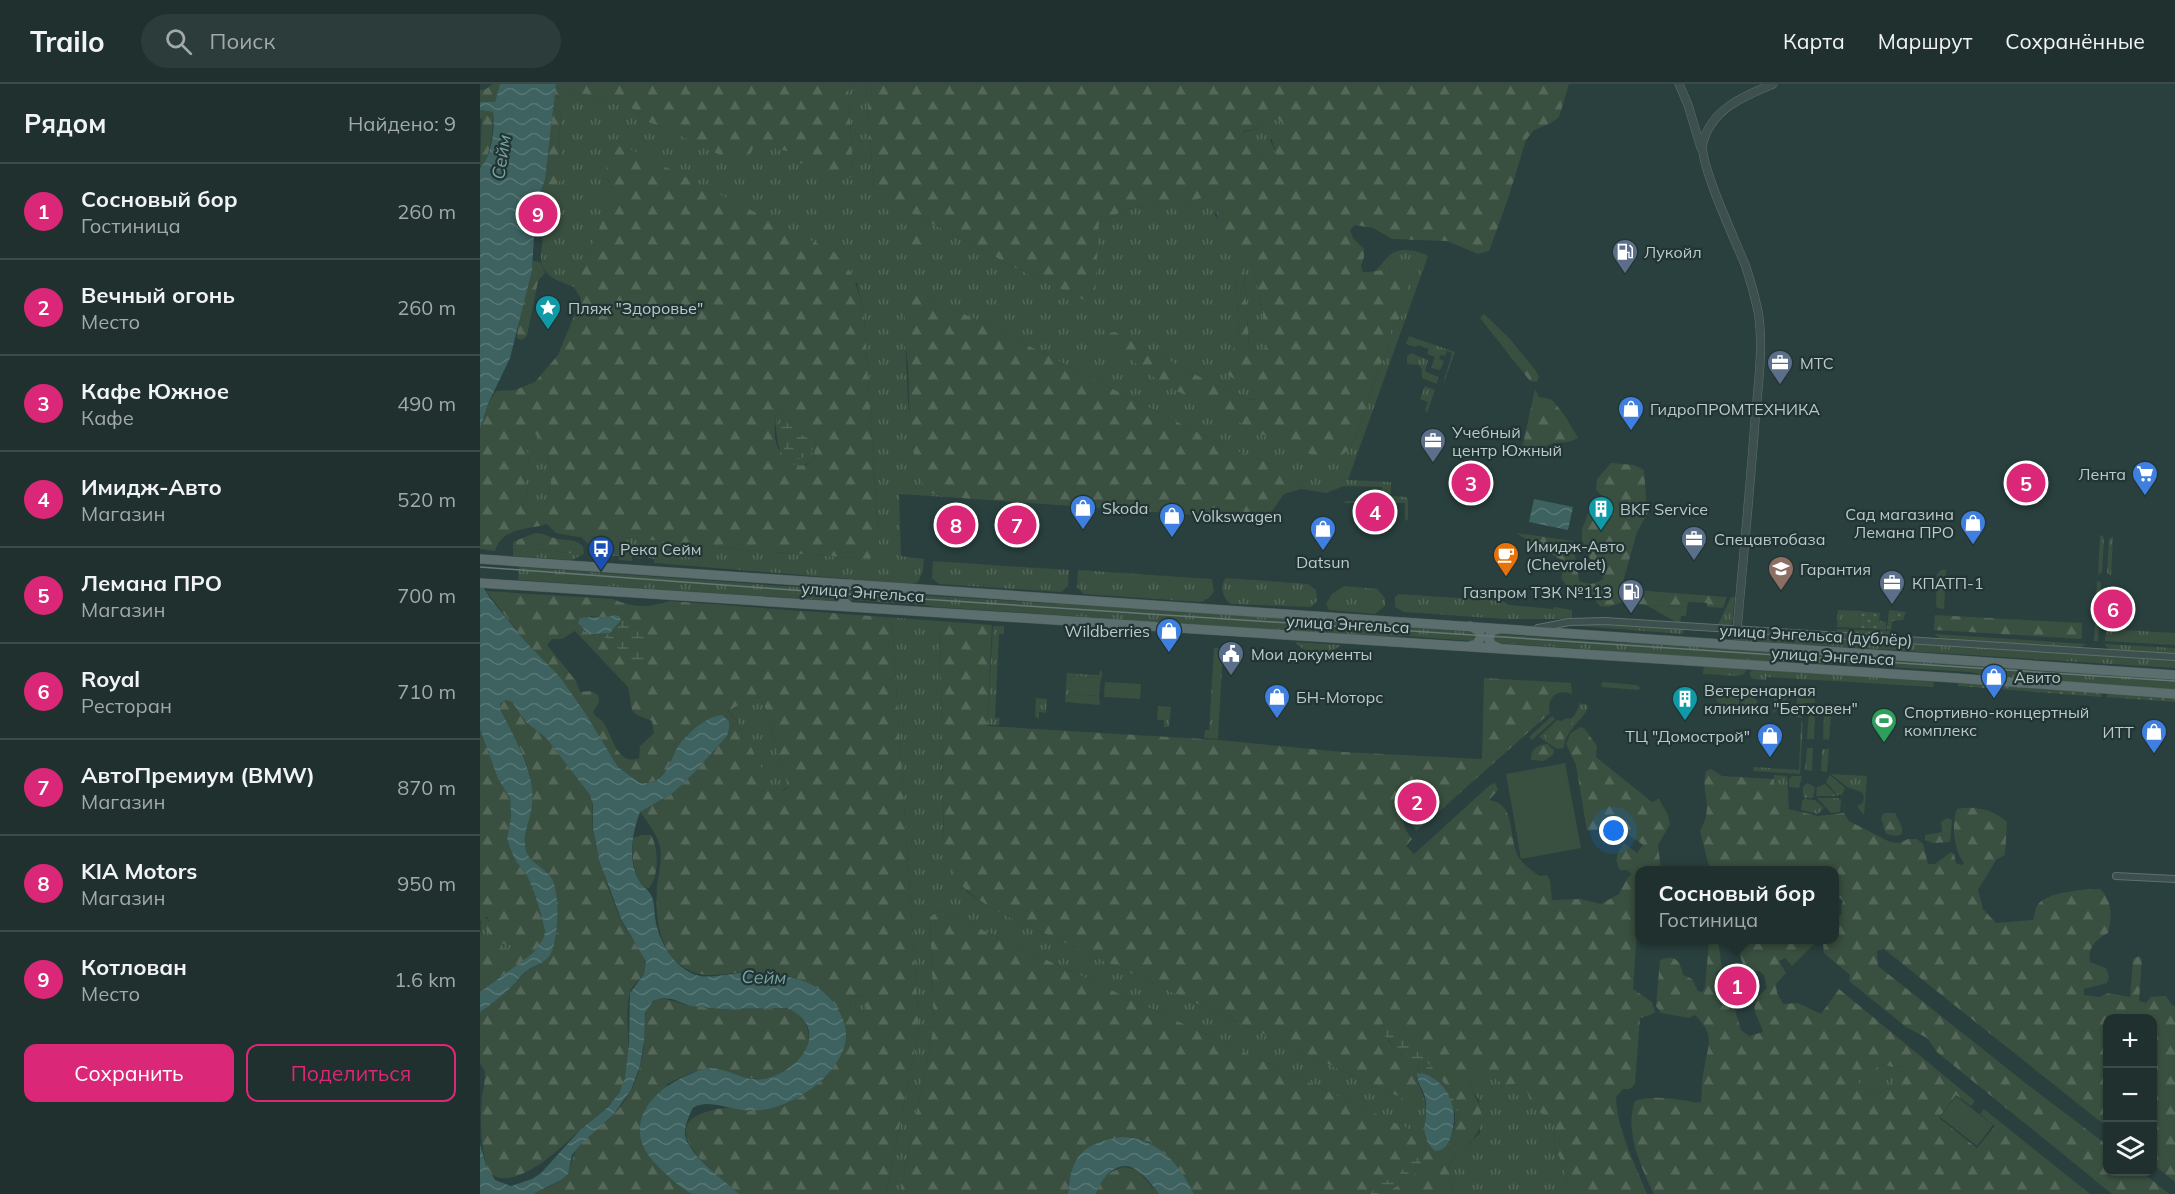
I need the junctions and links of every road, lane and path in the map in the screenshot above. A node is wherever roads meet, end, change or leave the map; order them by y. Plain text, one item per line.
1 (1679, 84) edge
2 (1773, 84) edge
3 (1702, 150) junction
4 (480, 559) edge
5 (480, 583) edge
6 (851, 584) junction
7 (849, 606) junction
8 (1464, 625) junction
9 (1507, 628) junction
10 (1530, 630) junction
11 (1737, 630) junction
12 (1465, 646) junction
13 (1747, 646) junction
14 (1505, 649) junction
15 (1863, 653) junction
16 (2175, 657) edge
17 (1862, 673) junction
18 (2175, 675) edge
19 (2175, 694) edge
20 (2116, 876) dead end
21 (2175, 879) edge

1 - 3 street
2 - 3 street
3 - 11 street
4 - 6 main road, улица Энгельса
5 - 7 main road, улица Энгельса
6 - 7 main road
6 - 8 main road, улица Энгельса
7 - 12 main road, улица Энгельса
8 - 9 main road, улица Энгельса
8 - 12 main road
9 - 10 main road, улица Энгельса
9 - 14 main road
10 - 11 street, улица Энгельса (дублёр)
10 - 13 main road, улица Энгельса
11 - 13 street, улица Энгельса
11 - 16 street, улица Энгельса (дублёр)
12 - 14 main road, улица Энгельса
13 - 15 main road, улица Энгельса
14 - 17 main road, улица Энгельса
15 - 17 main road
15 - 18 main road, улица Энгельса
17 - 19 main road, улица Энгельса
20 - 21 street

